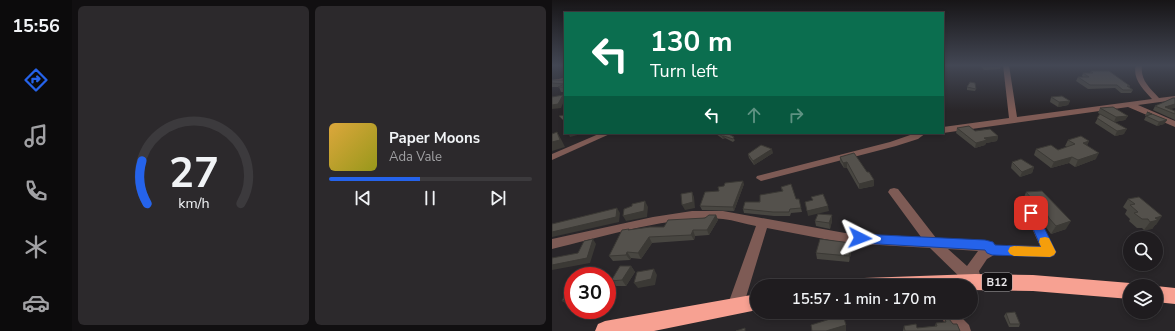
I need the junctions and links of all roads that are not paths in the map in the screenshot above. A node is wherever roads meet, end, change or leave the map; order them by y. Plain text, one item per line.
1 (562, 80) edge
2 (1007, 80) edge
3 (1141, 80) edge
4 (552, 82) edge
5 (1175, 98) edge
6 (1157, 100) junction
7 (1130, 105) junction
8 (1013, 121) junction
9 (1175, 124) edge
10 (944, 130) edge
11 (606, 134) edge
12 (920, 134) edge
13 (552, 157) edge
14 (761, 178) dead end
15 (894, 192) dead end
16 (1031, 213) dead end
17 (763, 222) junction
18 (933, 243) junction
19 (552, 244) edge
20 (992, 250) junction
21 (972, 279) edge
22 (974, 279) edge
23 (978, 282) edge
24 (1123, 290) edge
25 (1163, 295) edge
26 (1175, 296) edge
27 (750, 304) edge
28 (735, 307) junction
29 (952, 319) edge
30 (605, 331) edge
31 (963, 331) edge

1 - 4 street
2 - 8 street
3 - 6 street
5 - 6 street
6 - 7 street
7 - 8 street
7 - 9 street
8 - 10 street
11 - 13 street
12 - 14 street
15 - 18 street
16 - 20 street
17 - 18 street
17 - 19 street
17 - 28 street
18 - 20 street
18 - 21 street
20 - 22 street
23 - 24 highway, B12
25 - 26 highway
27 - 28 highway
28 - 30 highway
29 - 31 street

